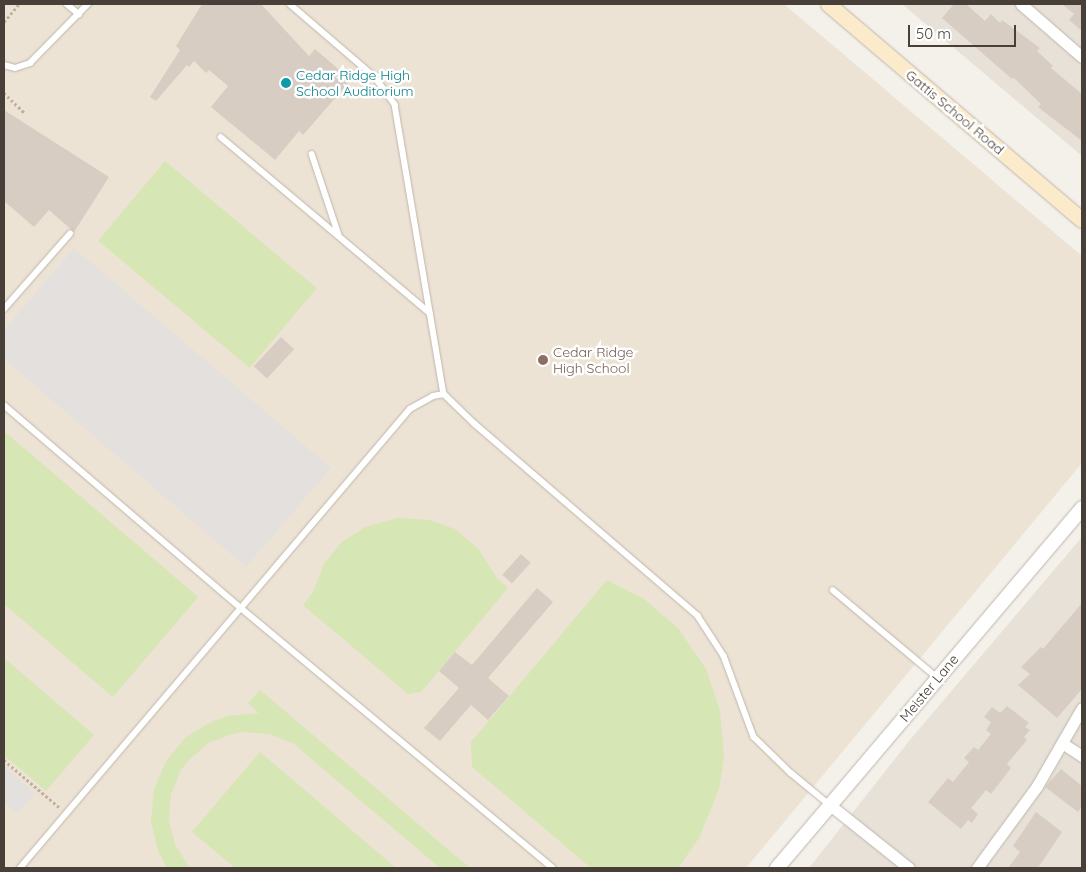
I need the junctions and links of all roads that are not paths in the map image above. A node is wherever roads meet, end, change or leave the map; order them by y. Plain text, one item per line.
1 (67, 4) edge
2 (88, 4) edge
3 (290, 4) edge
4 (828, 4) edge
5 (1021, 4) edge
6 (79, 14) junction
7 (1082, 57) edge
8 (4, 65) edge
9 (221, 137) dead end
10 (312, 154) dead end
11 (1082, 220) edge
12 (70, 234) dead end
13 (340, 236) junction
14 (4, 310) edge
15 (430, 312) junction
16 (444, 394) junction
17 (4, 405) edge
18 (1082, 508) edge
19 (833, 590) dead end
20 (241, 608) junction
21 (938, 678) junction
22 (1082, 708) edge
23 (1062, 743) junction
24 (1082, 756) edge
25 (830, 805) junction
26 (20, 868) edge
27 (553, 868) edge
28 (777, 868) edge
29 (909, 868) edge
30 (977, 868) edge

1 - 6 lane
2 - 6 lane
3 - 15 lane
4 - 11 main road, Gattis School Road
5 - 7 street
6 - 8 lane
9 - 13 lane
10 - 13 lane
12 - 14 lane
13 - 15 lane
15 - 16 lane
16 - 20 lane
16 - 25 lane
17 - 20 lane
18 - 21 street, Meister Lane
19 - 21 lane
20 - 26 lane
20 - 27 lane
21 - 25 street, Meister Lane
22 - 23 street
23 - 24 street
23 - 30 street
25 - 28 street, Meister Lane
25 - 29 street

